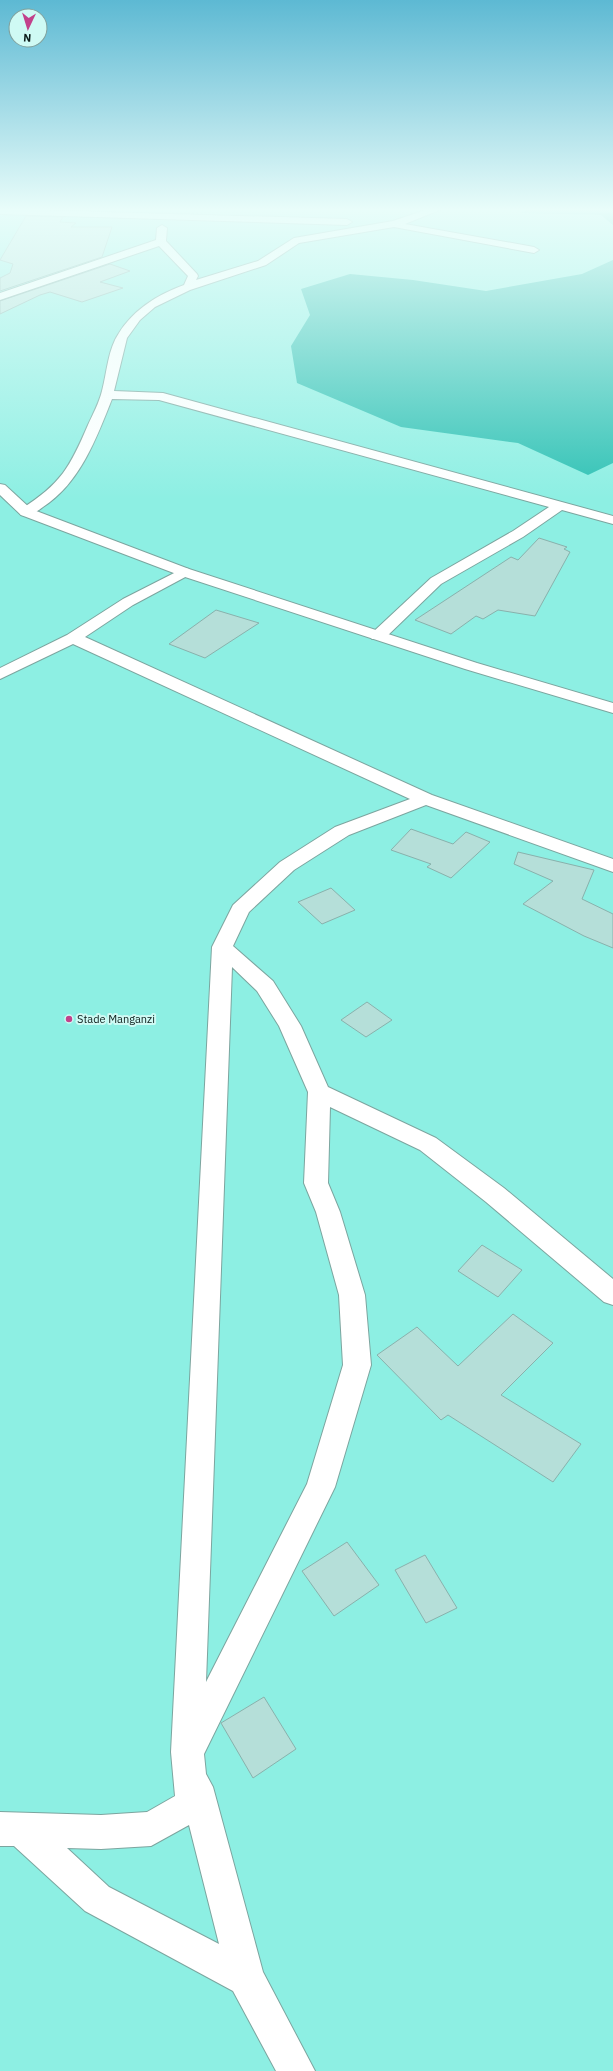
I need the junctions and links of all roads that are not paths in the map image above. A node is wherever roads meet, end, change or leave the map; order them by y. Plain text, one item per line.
1 (151, 306) edge
2 (107, 395) junction
3 (0, 488) edge
4 (561, 505) junction
5 (26, 512) junction
6 (613, 520) edge
7 (184, 572) junction
8 (378, 636) junction
9 (73, 638) junction
10 (0, 674) edge
11 (613, 708) edge
12 (426, 799) junction
13 (613, 866) edge
14 (222, 947) junction
15 (319, 1092) junction
16 (613, 1294) edge
17 (187, 1752) junction
18 (10, 1829) edge
19 (246, 1978) junction
20 (296, 2071) edge

1 - 2 street
2 - 4 street
2 - 5 street
3 - 5 street
4 - 6 street
4 - 8 street
5 - 7 street
7 - 8 street
7 - 9 street
8 - 11 street
9 - 10 street
9 - 12 street
12 - 13 street
12 - 14 street
14 - 15 street
14 - 17 street
15 - 16 street
15 - 17 street
17 - 18 street
17 - 19 street
18 - 19 street
19 - 20 street

